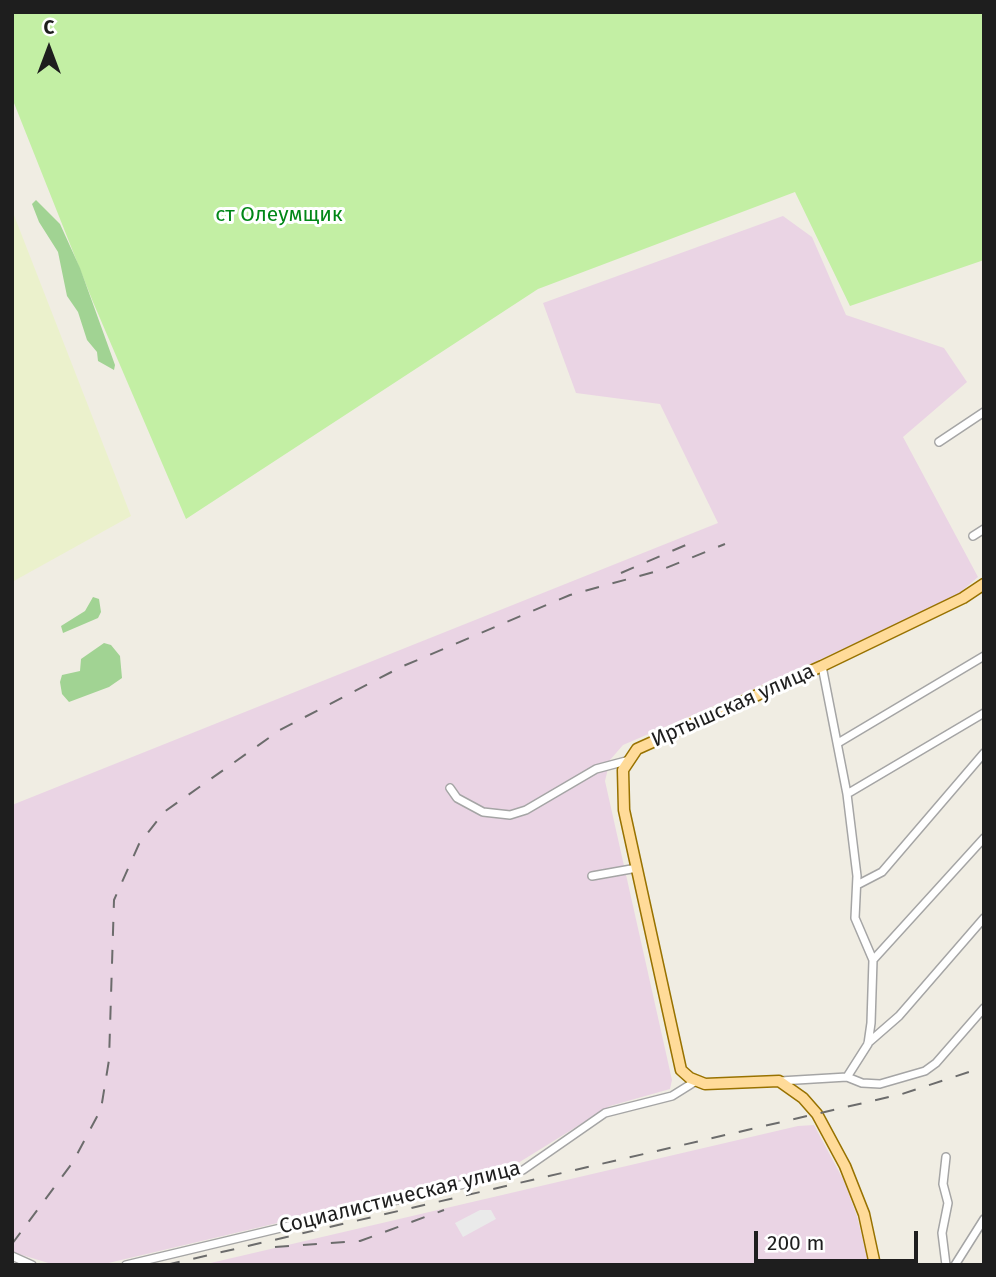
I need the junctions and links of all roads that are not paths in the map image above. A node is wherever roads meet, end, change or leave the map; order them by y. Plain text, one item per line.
1 (984, 412) edge
2 (939, 442) dead end
3 (984, 529) edge
4 (973, 536) dead end
5 (984, 584) edge
6 (984, 656) edge
7 (822, 666) junction
8 (984, 713) edge
9 (838, 743) junction
10 (984, 753) edge
11 (626, 761) junction
12 (450, 788) dead end
13 (847, 794) junction
14 (984, 838) edge
15 (637, 868) junction
16 (592, 876) dead end
17 (857, 885) junction
18 (984, 918) edge
19 (873, 960) junction
20 (984, 1008) edge
21 (868, 1044) junction
22 (847, 1077) junction
23 (696, 1081) junction
24 (779, 1081) junction
25 (946, 1157) dead end
26 (984, 1219) edge
27 (12, 1256) edge
28 (32, 1265) edge
29 (126, 1265) edge
30 (875, 1265) edge
31 (946, 1265) edge
32 (955, 1265) edge

1 - 2 street
3 - 4 street
5 - 7 main road, Иртышская улица
6 - 9 street
7 - 9 street
7 - 11 main road, Иртышская улица
8 - 13 street
9 - 13 street
10 - 17 street
11 - 12 street, Иртышская улица
11 - 15 main road
13 - 17 street
14 - 19 street
15 - 16 street
15 - 23 main road
17 - 19 street
18 - 21 street
19 - 21 street
20 - 22 street
21 - 22 street
22 - 24 street
23 - 24 main road
23 - 29 street, Социалистическая улица
24 - 30 main road
25 - 31 street
26 - 32 street
27 - 28 street

